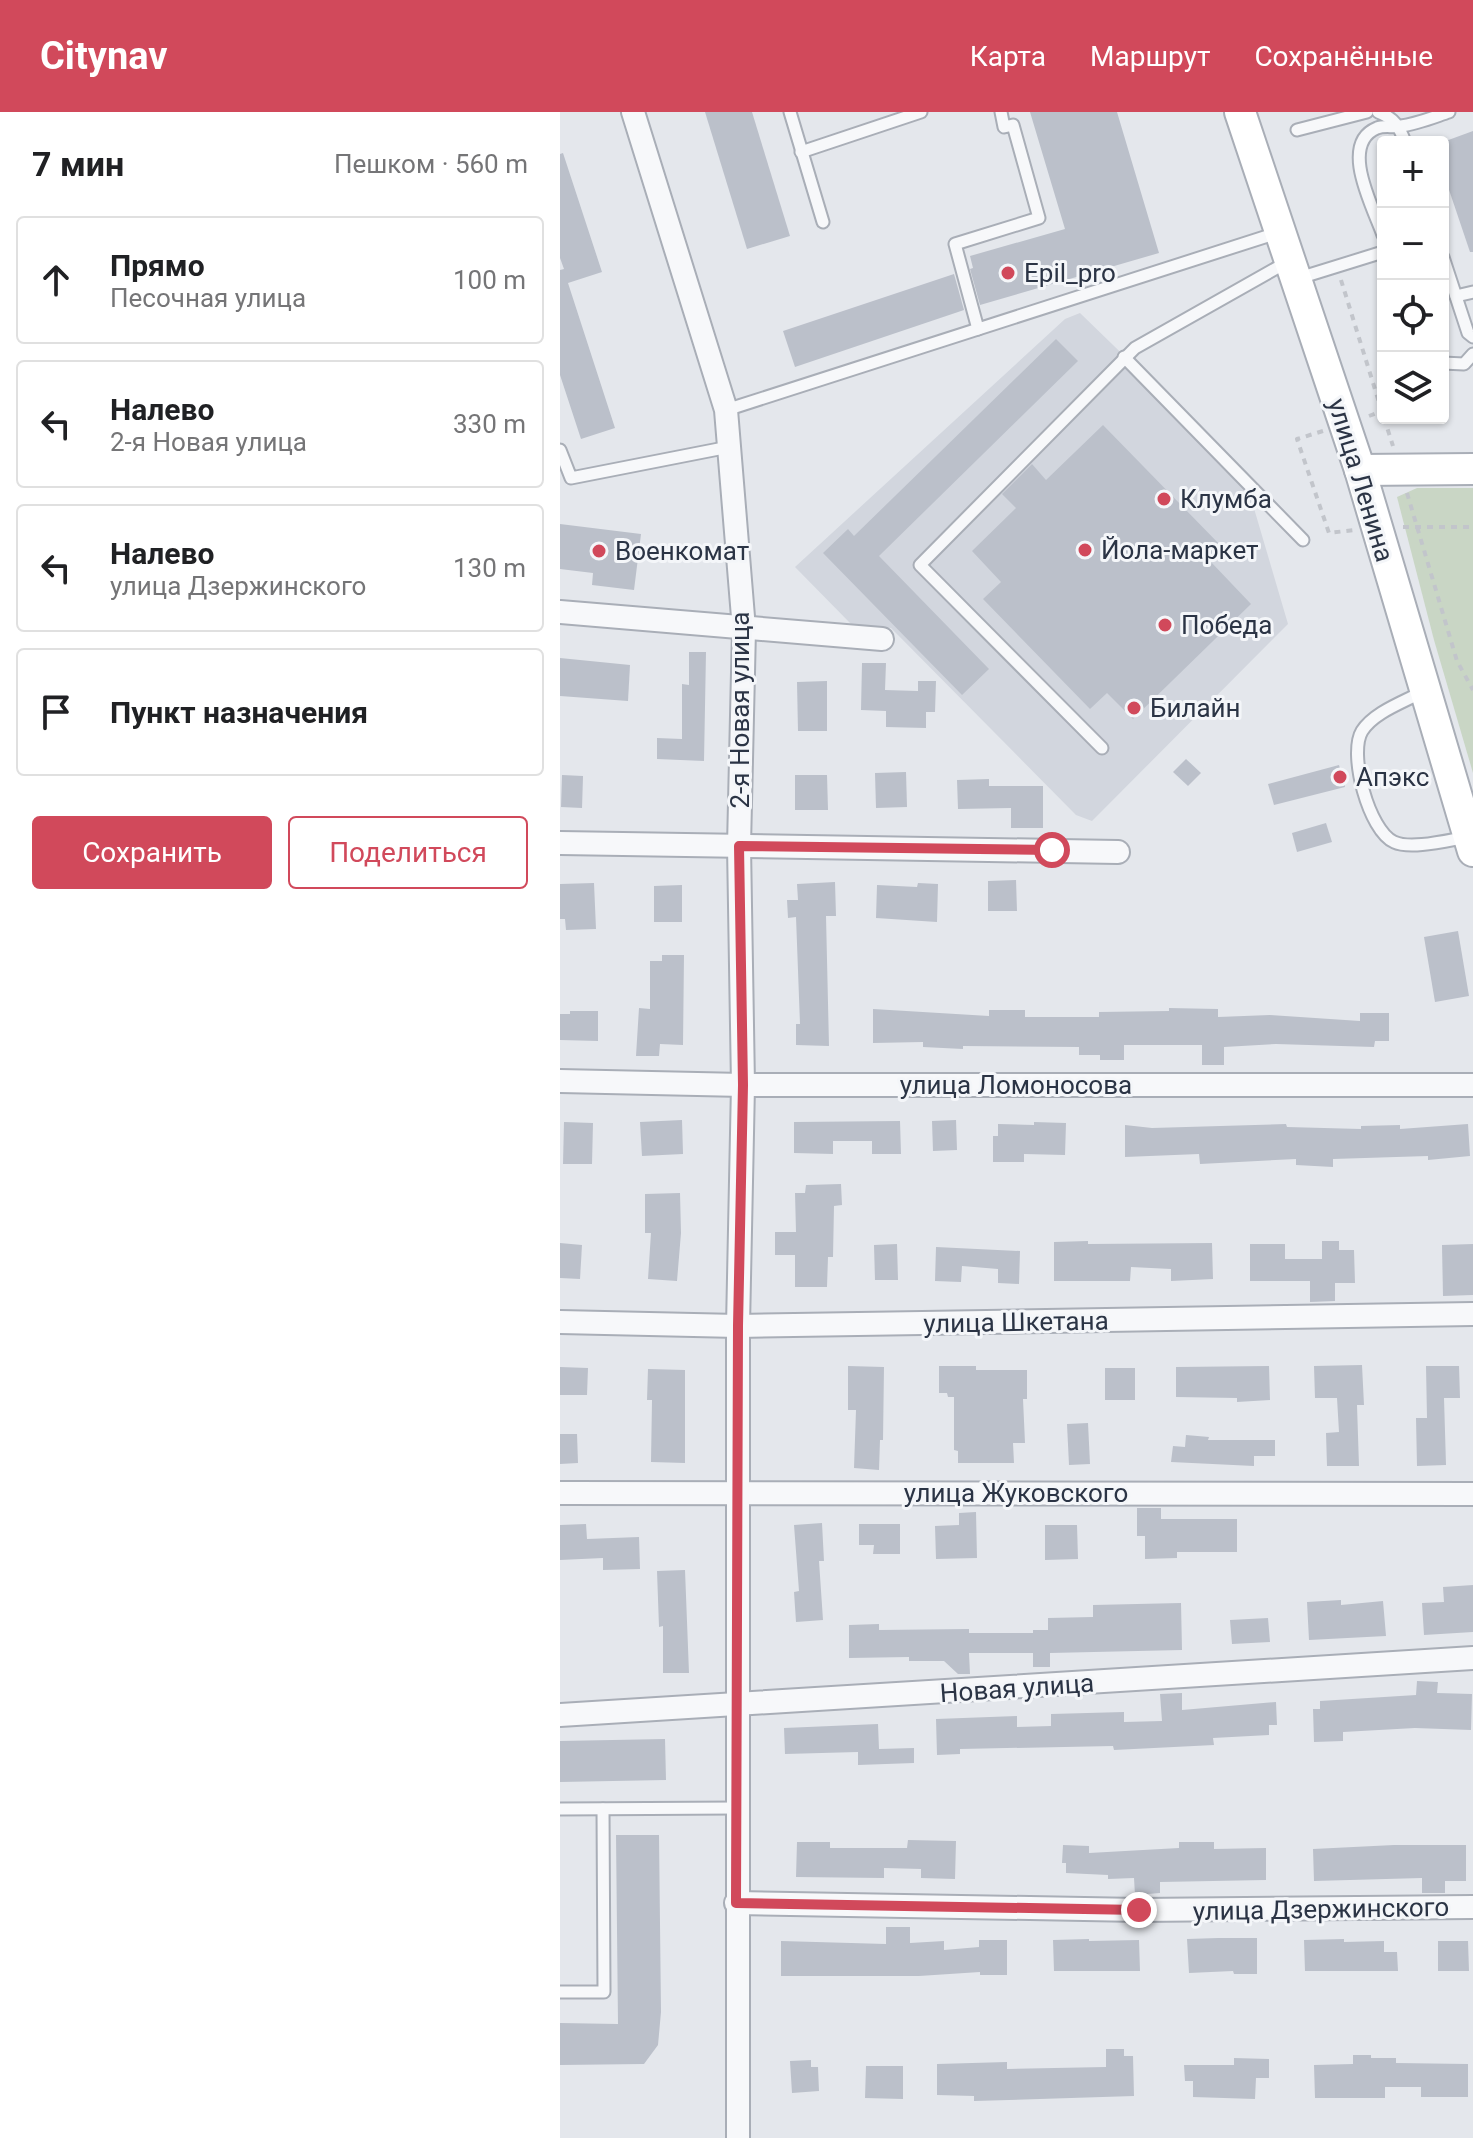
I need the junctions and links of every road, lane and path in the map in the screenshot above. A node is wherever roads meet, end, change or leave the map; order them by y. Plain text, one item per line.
1 (633, 112) edge
2 (790, 112) edge
3 (921, 112) edge
4 (1001, 112) edge
5 (1240, 112) edge
6 (1367, 112) edge
7 (1378, 112) edge
8 (1449, 112) edge
9 (1399, 127) junction
10 (1297, 130) dead end
11 (1403, 136) edge
12 (801, 152) junction
13 (1377, 218) edge
14 (823, 222) dead end
15 (1377, 254) edge
16 (1288, 257) junction
17 (1337, 266) junction
18 (1449, 275) edge
19 (1473, 292) edge
20 (1456, 296) junction
21 (978, 329) junction
22 (1471, 335) edge
23 (1473, 353) edge
24 (1124, 357) junction
25 (1449, 363) edge
26 (1377, 397) edge
27 (726, 410) junction
28 (1377, 415) edge
29 (1345, 425) junction
30 (729, 447) junction
31 (560, 450) edge
32 (1473, 469) edge
33 (1360, 470) junction
34 (1473, 527) edge
35 (1329, 533) dead end
36 (1303, 540) dead end
37 (560, 612) edge
38 (744, 629) junction
39 (882, 639) dead end
40 (1473, 690) edge
41 (1424, 691) junction
42 (1102, 748) dead end
43 (560, 843) edge
44 (1472, 844) edge
45 (739, 846) junction
46 (1118, 852) dead end
47 (560, 1081) edge
48 (743, 1085) junction
49 (1473, 1085) edge
50 (1473, 1314) edge
51 (560, 1322) edge
52 (738, 1326) junction
53 (738, 1492) junction
54 (560, 1493) edge
55 (1473, 1494) edge
56 (1473, 1658) edge
57 (736, 1706) junction
58 (560, 1715) edge
59 (737, 1808) junction
60 (560, 1809) edge
61 (603, 1809) junction
62 (736, 1903) junction
63 (1473, 1907) edge
64 (560, 1992) edge
65 (738, 2138) edge

1 - 27 street, 2-я Новая улица
2 - 12 lane
3 - 12 lane
4 - 21 lane
5 - 16 main road, улица Ленина
6 - 10 lane
7 - 9 lane
8 - 9 lane
9 - 11 lane
9 - 13 lane
12 - 14 lane
15 - 17 lane
16 - 17 lane
16 - 21 lane
16 - 24 lane
16 - 29 main road, улица Ленина
17 - 26 path
18 - 20 lane
19 - 20 lane
20 - 22 lane
21 - 27 lane
22 - 23 lane
23 - 25 lane
24 - 36 lane
24 - 42 lane
27 - 30 street, 2-я Новая улица
28 - 29 path
29 - 33 main road, улица Ленина
29 - 35 path
30 - 31 lane
30 - 38 street, 2-я Новая улица
32 - 33 main road
33 - 41 main road, улица Ленина
34 - 40 path
37 - 38 street
38 - 39 street
38 - 45 street, 2-я Новая улица
41 - 44 main road, улица Ленина
41 - 44 lane
43 - 45 street
45 - 46 street
45 - 48 street, 2-я Новая улица
47 - 48 street, улица Ломоносова
48 - 49 street, улица Ломоносова
48 - 52 street, 2-я Новая улица
50 - 52 street, улица Шкетана
51 - 52 street, улица Шкетана
52 - 53 street, 2-я Новая улица
53 - 54 street, улица Жуковского
53 - 55 street, улица Жуковского
53 - 57 street, 2-я Новая улица
56 - 57 street, Новая улица
57 - 58 street, Новая улица
57 - 59 street, 2-я Новая улица
59 - 61 lane
59 - 62 street, 2-я Новая улица
60 - 61 lane
61 - 64 lane
62 - 63 street, улица Дзержинского
62 - 65 street, 2-я Новая улица

